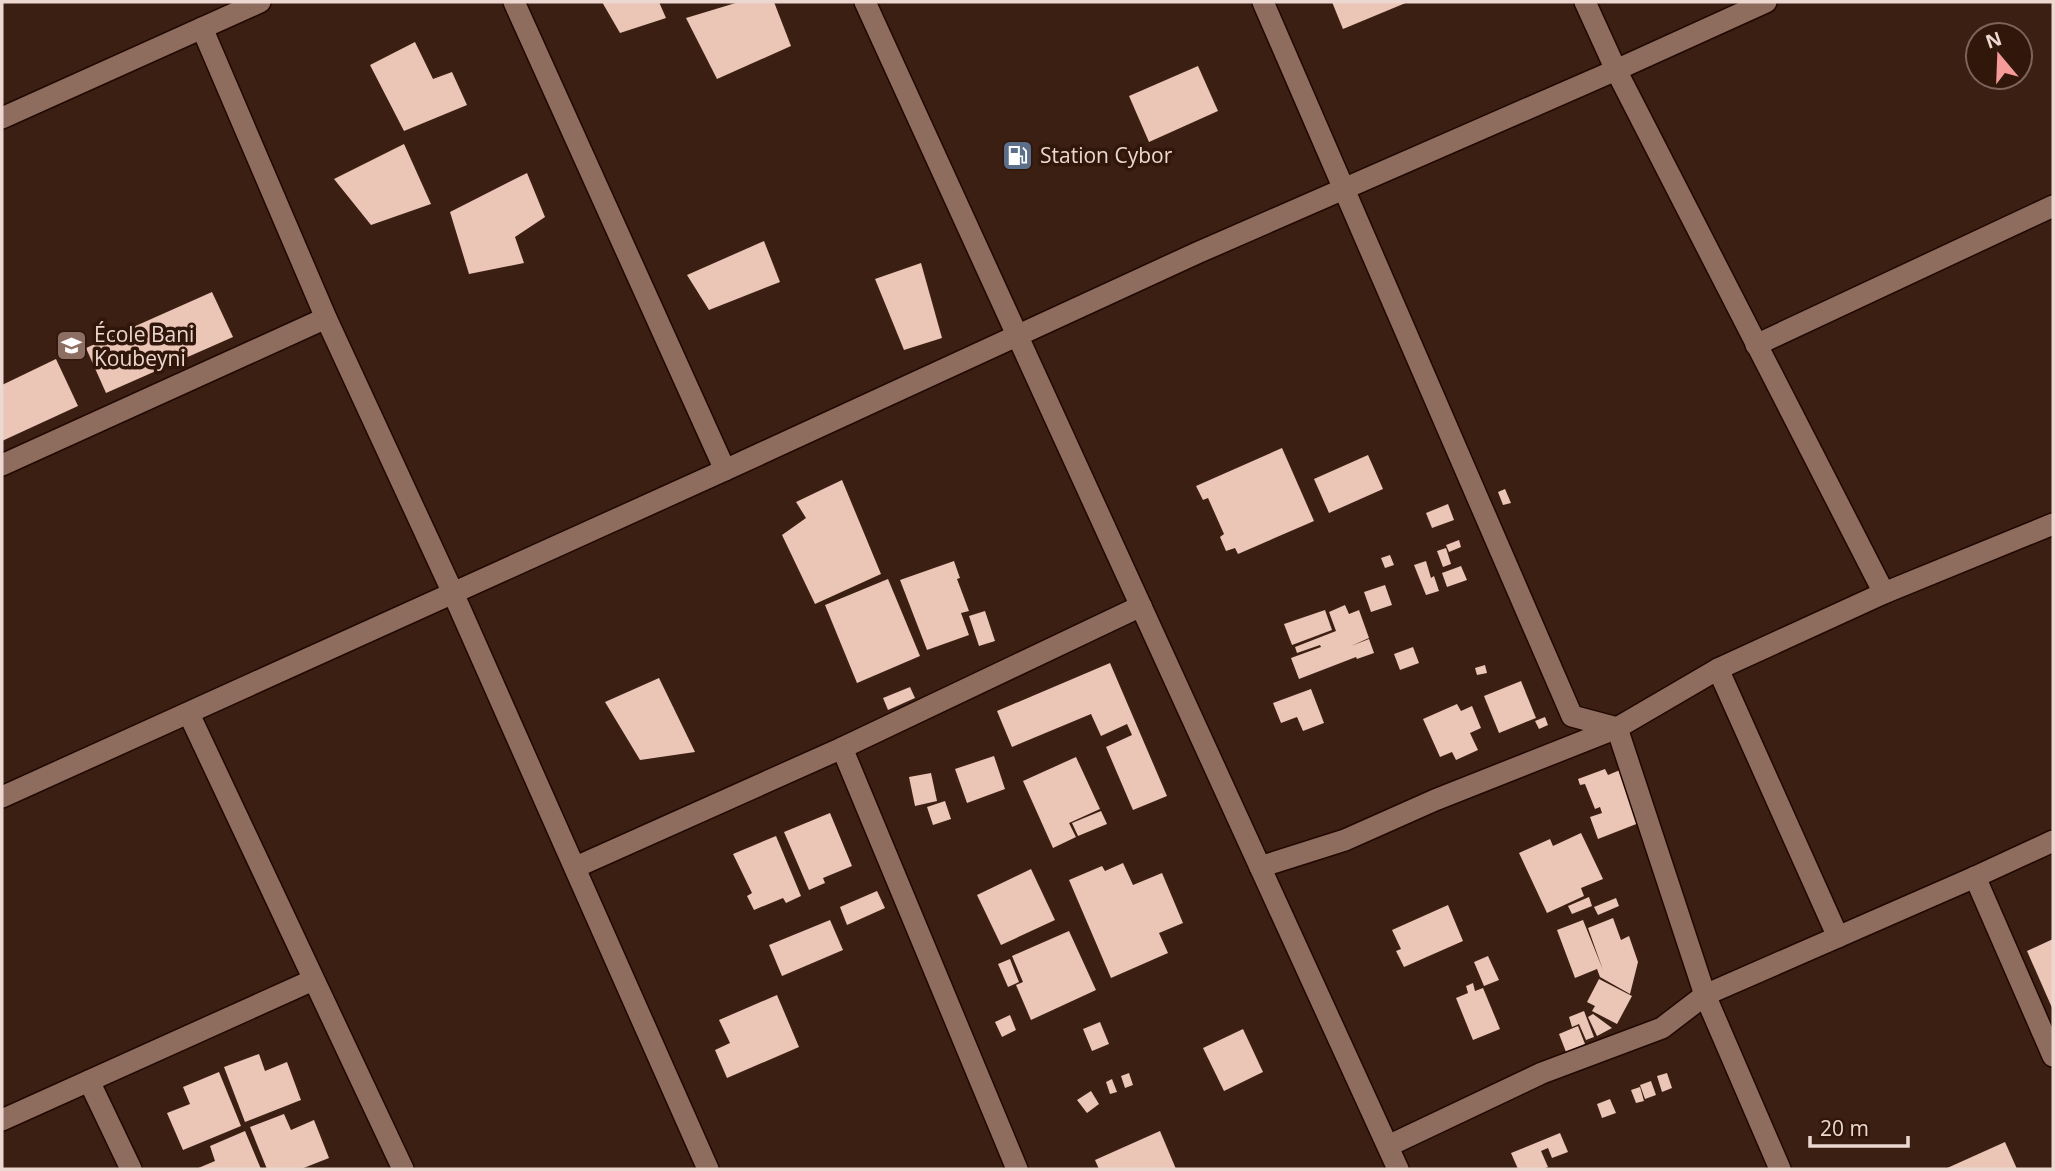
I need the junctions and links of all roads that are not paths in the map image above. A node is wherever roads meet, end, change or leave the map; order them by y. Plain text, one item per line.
1 (260, 2) edge
2 (514, 2) edge
3 (865, 2) edge
4 (1264, 2) edge
5 (1585, 2) edge
6 (1766, 2) edge
7 (202, 28) junction
8 (1616, 70) junction
9 (2, 118) edge
10 (1346, 189) junction
11 (2053, 206) edge
12 (326, 318) junction
13 (1017, 336) junction
14 (1756, 345) junction
15 (2, 465) edge
16 (725, 470) junction
17 (2053, 524) edge
18 (453, 593) junction
19 (1884, 593) junction
20 (1141, 606) junction
21 (1718, 669) junction
22 (189, 714) junction
23 (1617, 728) junction
24 (842, 748) junction
25 (2, 797) edge
26 (2053, 841) edge
27 (576, 867) junction
28 (1259, 867) junction
29 (1975, 877) junction
30 (1838, 937) junction
31 (313, 980) junction
32 (1705, 995) junction
33 (2053, 1056) edge
34 (89, 1081) junction
35 (2, 1120) edge
36 (1388, 1146) junction
37 (131, 1169) edge
38 (403, 1169) edge
39 (708, 1169) edge
40 (1017, 1169) edge
41 (1398, 1169) edge
42 (1780, 1169) edge

1 - 7 street
2 - 16 street
3 - 13 street
4 - 10 street
5 - 8 street
6 - 8 street
7 - 9 street
7 - 12 street
8 - 10 street
8 - 14 street
10 - 13 street
10 - 23 street
11 - 14 street
12 - 15 street
12 - 18 street
13 - 16 street
13 - 20 street
14 - 19 street
16 - 18 street
17 - 19 street
18 - 22 street
18 - 27 street
19 - 21 street
20 - 24 street
20 - 28 street
21 - 23 street
21 - 30 street
22 - 25 street
22 - 31 street
23 - 28 street
23 - 32 street
24 - 27 street
24 - 40 street
26 - 29 street
27 - 39 street
28 - 36 street
29 - 30 street
29 - 33 street
30 - 32 street
31 - 34 street
31 - 38 street
32 - 36 street
32 - 42 street
34 - 35 street
34 - 37 street
36 - 41 street

